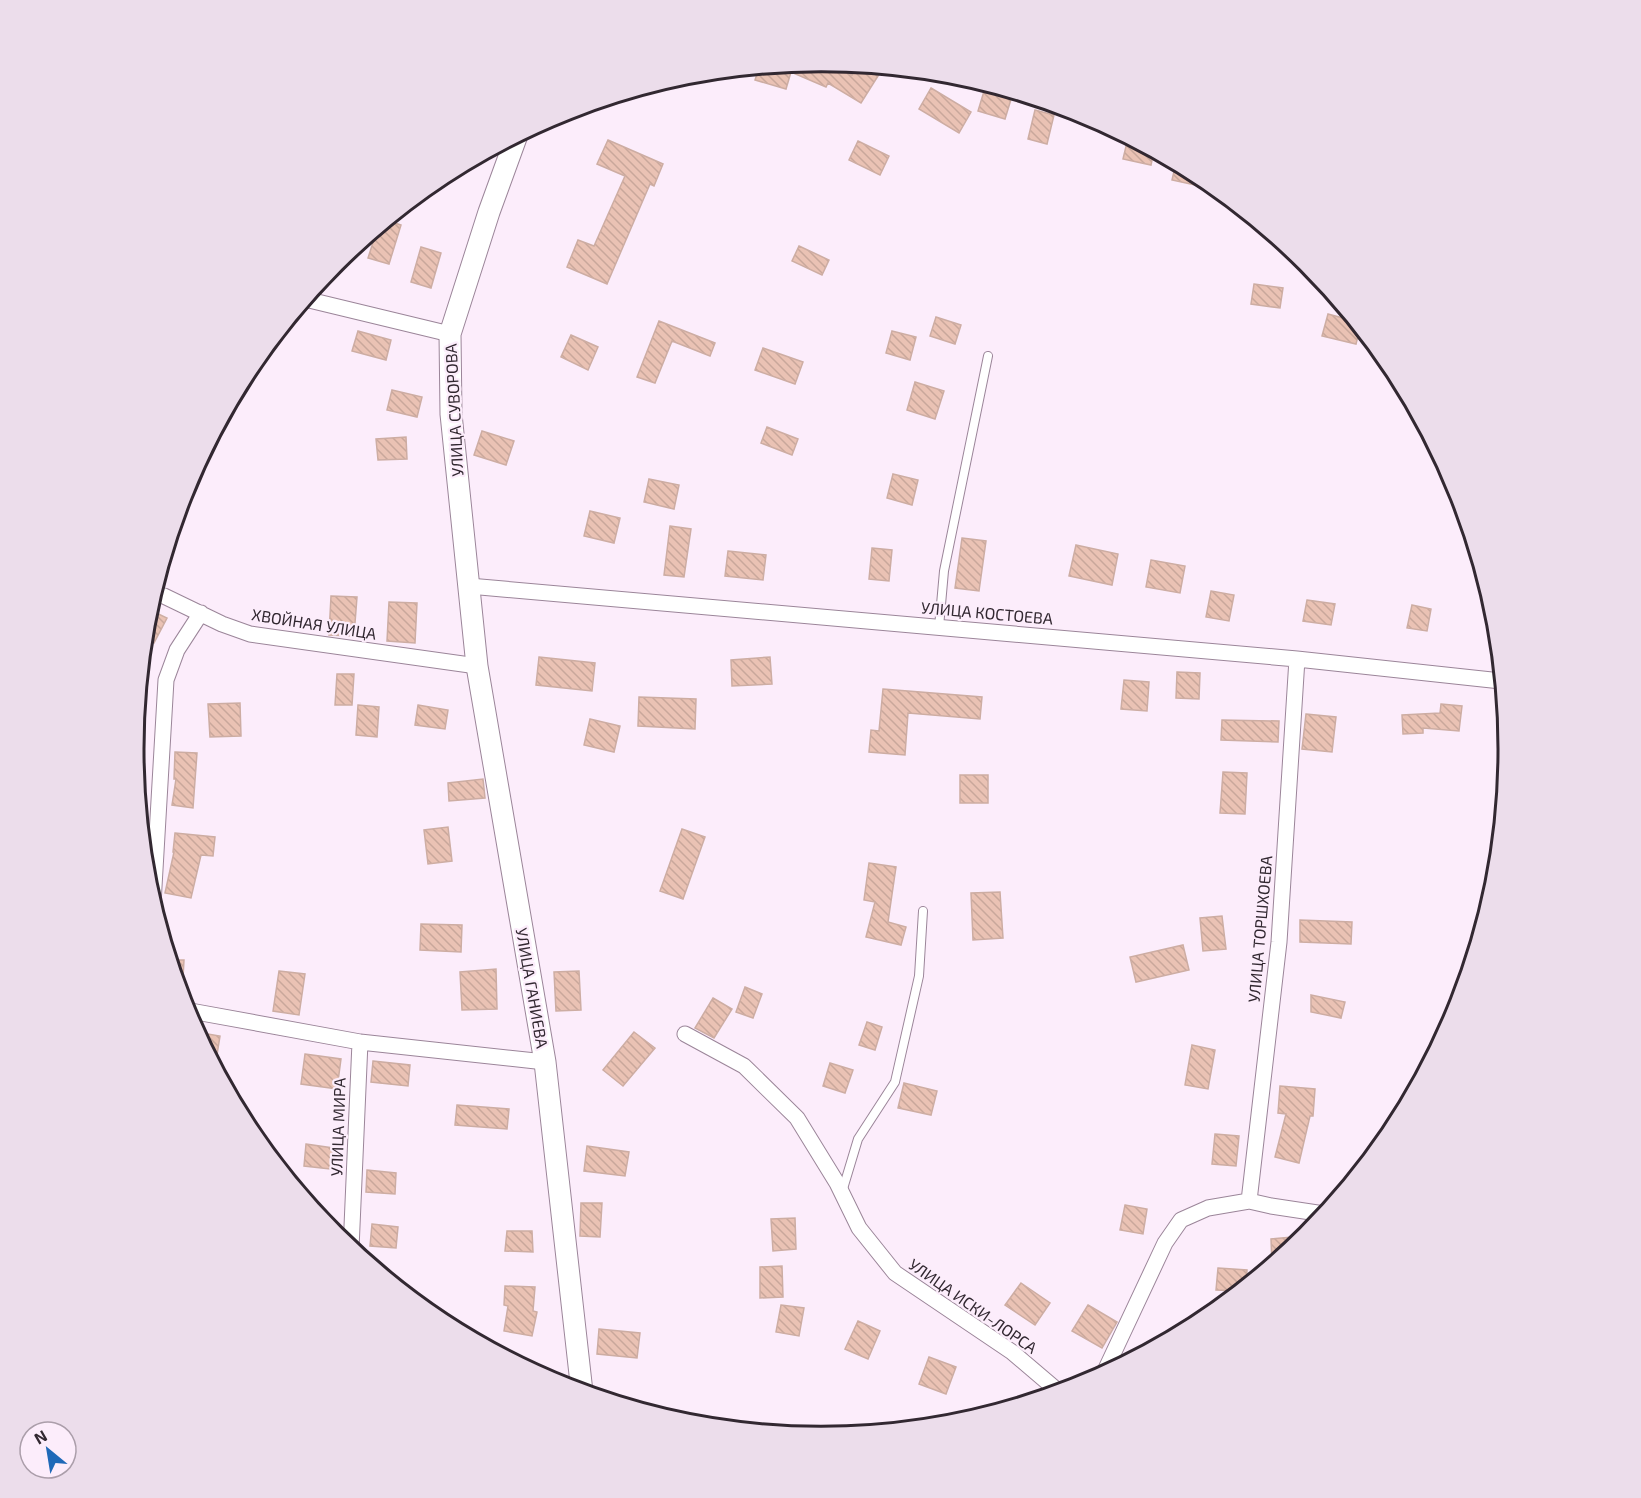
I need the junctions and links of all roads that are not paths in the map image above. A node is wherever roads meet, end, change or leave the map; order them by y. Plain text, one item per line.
1 (513, 146) edge
2 (314, 301) edge
3 (450, 334) junction
4 (988, 356) dead end
5 (470, 586) junction
6 (162, 596) edge
7 (201, 613) junction
8 (939, 627) junction
9 (1297, 660) junction
10 (477, 666) junction
11 (1494, 680) edge
12 (155, 870) edge
13 (923, 912) dead end
14 (197, 1012) edge
15 (685, 1034) dead end
16 (360, 1042) junction
17 (544, 1062) junction
18 (842, 1194) junction
19 (1249, 1201) junction
20 (1313, 1212) edge
21 (352, 1237) edge
22 (1110, 1360) edge
23 (581, 1382) edge
24 (1051, 1385) edge

1 - 3 main road, УЛИЦА СУВОРОВА
2 - 3 street
3 - 5 main road, УЛИЦА СУВОРОВА
4 - 8 lane
5 - 8 street, УЛИЦА КОСТОЕВА
5 - 10 main road, УЛИЦА ГАНИЕВА
6 - 7 street, ХВОЙНАЯ УЛИЦА
7 - 10 street, ХВОЙНАЯ УЛИЦА
7 - 12 street
8 - 9 street, УЛИЦА КОСТОЕВА
9 - 11 street, УЛИЦА КОСТОЕВА
9 - 19 street, УЛИЦА ТОРШХОЕВА
10 - 17 main road, УЛИЦА ГАНИЕВА
13 - 18 lane
14 - 16 street
15 - 18 street, УЛИЦА ИСКИ-ЛОРСА
16 - 17 street
16 - 21 street, УЛИЦА МИРА
17 - 23 main road, УЛИЦА ГАНИЕВА
18 - 24 street, УЛИЦА ИСКИ-ЛОРСА
19 - 20 street
19 - 22 street

